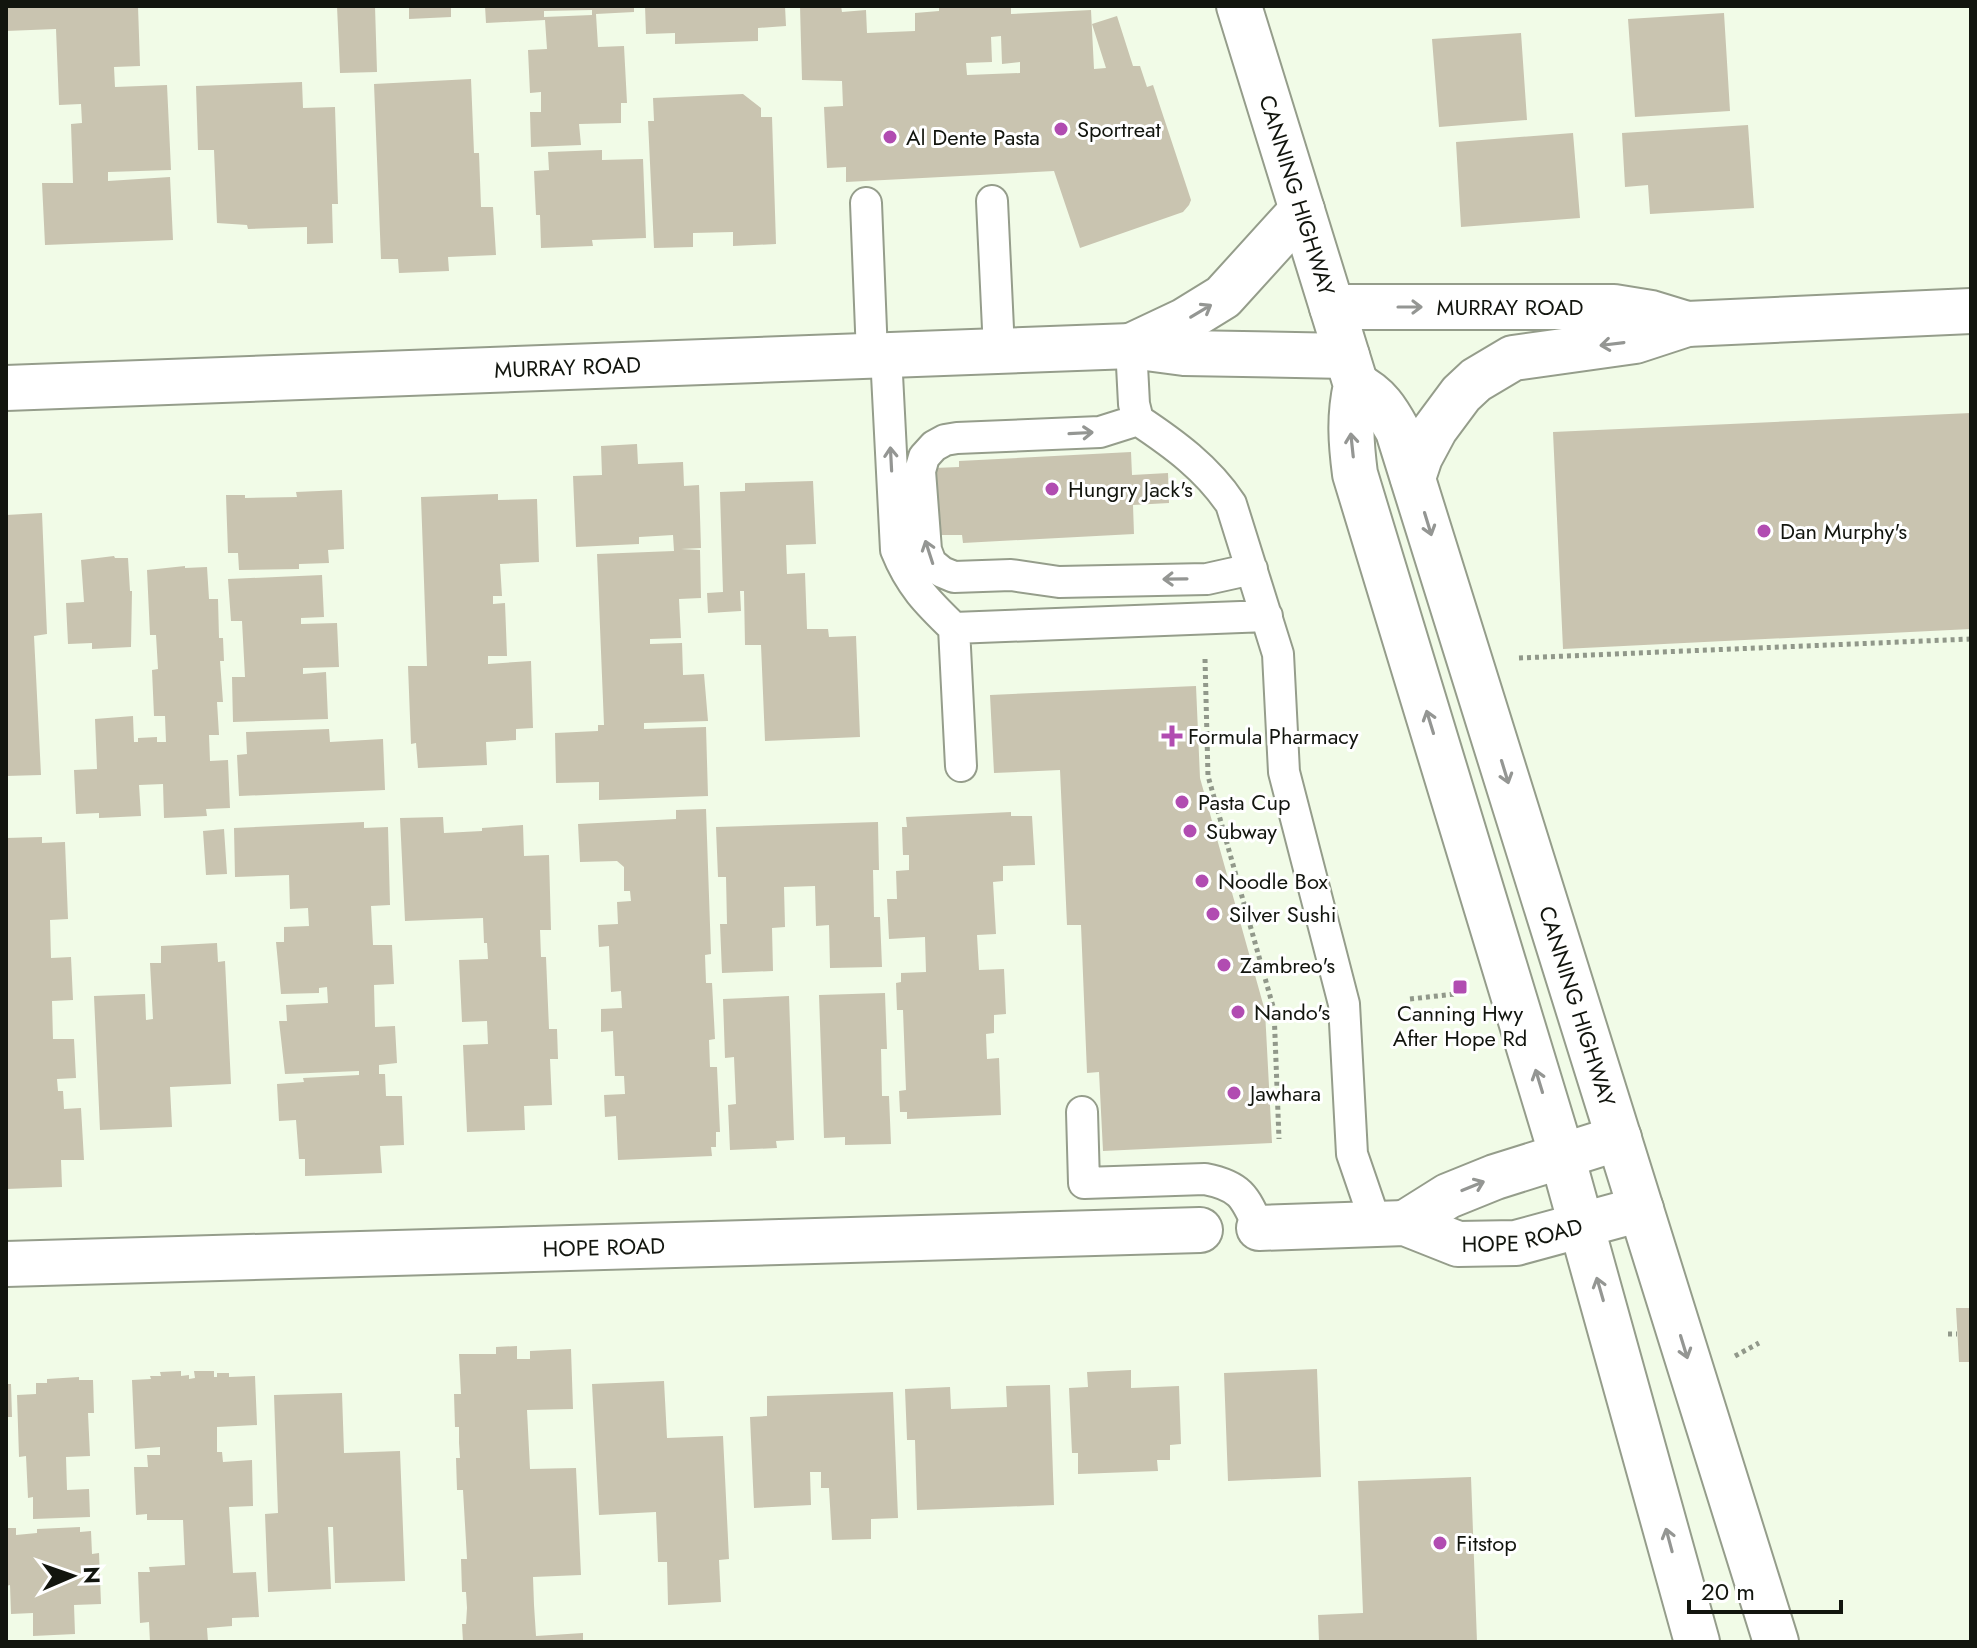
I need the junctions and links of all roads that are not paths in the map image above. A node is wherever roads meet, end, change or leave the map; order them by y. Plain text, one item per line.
1 (1239, 6) edge
2 (992, 201) dead end
3 (866, 203) dead end
4 (1302, 210) junction
5 (1332, 307) junction
6 (1971, 311) edge
7 (1687, 324) junction
8 (1131, 346) junction
9 (999, 350) junction
10 (879, 355) junction
11 (1352, 370) junction
12 (6, 388) edge
13 (1138, 420) junction
14 (1413, 478) junction
15 (1252, 569) junction
16 (1267, 616) junction
17 (954, 628) junction
18 (961, 766) dead end
19 (1082, 1112) dead end
20 (1619, 1138) junction
21 (1562, 1156) junction
22 (1641, 1209) junction
23 (1390, 1224) junction
24 (1582, 1226) junction
25 (1259, 1228) joint
26 (1200, 1230) dead end
27 (6, 1264) edge
28 (1697, 1642) edge
29 (1776, 1642) edge

1 - 4 main road, CANNING HIGHWAY
2 - 9 lane
3 - 10 lane
4 - 5 main road, CANNING HIGHWAY
8 -> 4 main road, MURRAY ROAD
5 -> 7 main road, MURRAY ROAD
5 - 11 main road, CANNING HIGHWAY
6 - 7 main road, MURRAY ROAD
7 -> 14 main road, MURRAY ROAD
8 - 9 main road, MURRAY ROAD
8 - 11 main road, MURRAY ROAD
8 - 13 lane
9 - 10 main road, MURRAY ROAD
10 - 12 main road, MURRAY ROAD
17 -> 10 lane
11 - 14 main road, CANNING HIGHWAY
21 -> 11 main road, CANNING HIGHWAY
13 - 15 lane
15 -> 13 lane
14 -> 20 main road, CANNING HIGHWAY
15 - 16 lane
16 - 17 lane
16 - 23 lane
17 - 18 lane
19 - 25 lane
20 - 21 main road, HOPE ROAD
20 - 22 main road, CANNING HIGHWAY
23 -> 21 main road, HOPE ROAD
21 - 24 main road, CANNING HIGHWAY
22 - 24 main road, HOPE ROAD
22 -> 29 main road, CANNING HIGHWAY
23 - 24 main road, HOPE ROAD
23 - 25 main road, HOPE ROAD
28 -> 24 main road, CANNING HIGHWAY
26 - 27 main road, HOPE ROAD

